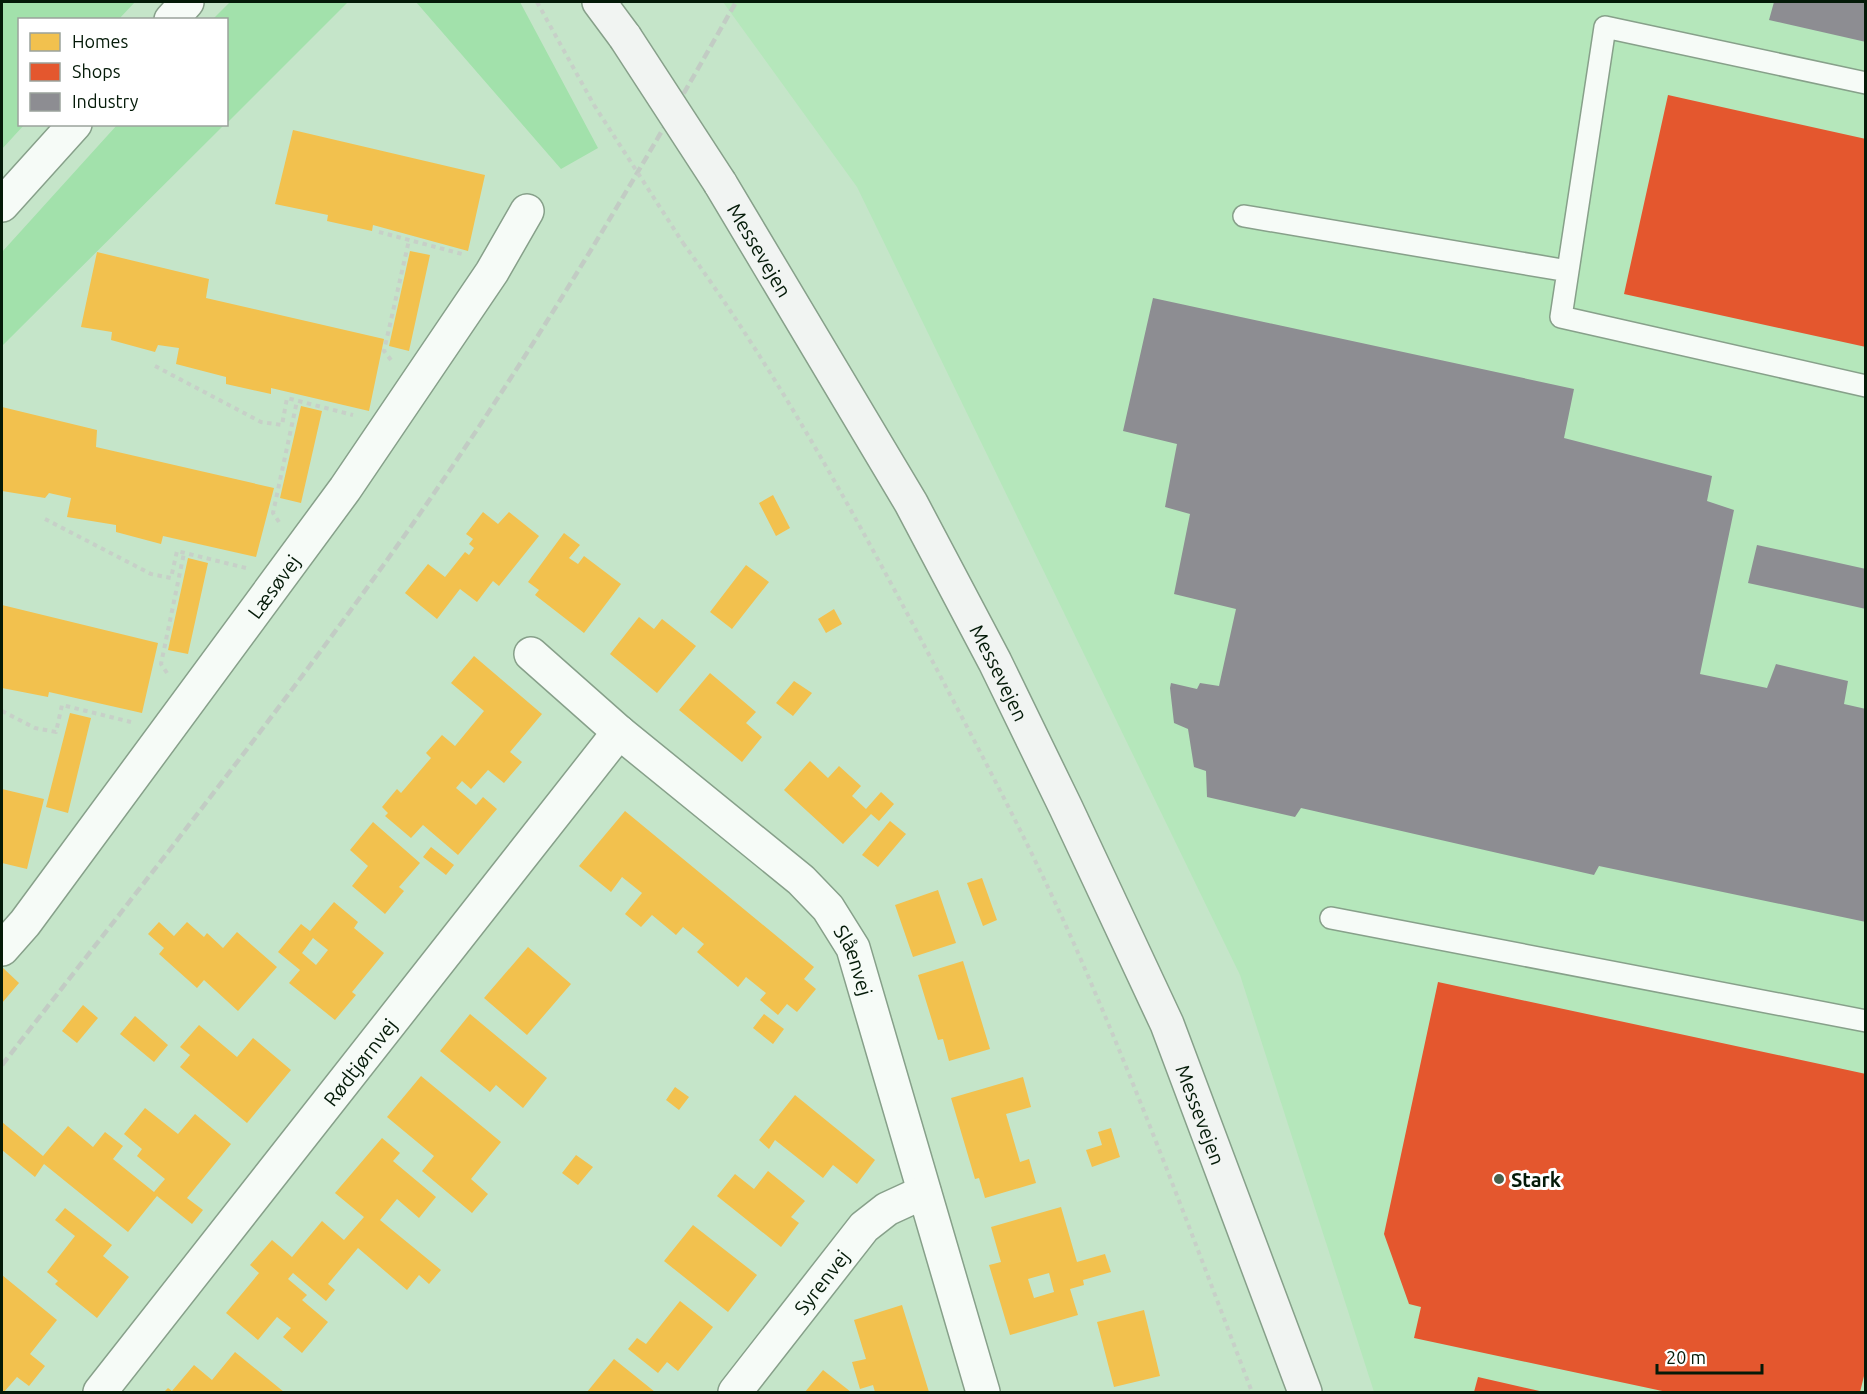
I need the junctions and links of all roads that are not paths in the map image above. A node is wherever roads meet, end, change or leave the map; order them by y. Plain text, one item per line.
1 (187, 2) edge
2 (599, 2) edge
3 (173, 18) edge
4 (1866, 83) edge
5 (73, 126) edge
6 (2, 206) edge
7 (527, 211) dead end
8 (1244, 216) dead end
9 (1568, 271) junction
10 (1866, 386) edge
11 (531, 654) dead end
12 (619, 732) junction
13 (1331, 918) dead end
14 (2, 949) edge
15 (1866, 1021) edge
16 (924, 1192) junction
17 (100, 1392) edge
18 (735, 1392) edge
19 (983, 1392) edge
20 (1305, 1392) edge

1 - 3 street
2 - 20 main road, Messevejen, bridge
4 - 9 lane
5 - 6 street
7 - 14 street, Læsøvej
8 - 9 lane
9 - 10 lane
11 - 12 street, Slåenvej
12 - 16 street, Slåenvej
12 - 17 street, Rødtjørnvej
13 - 15 lane
16 - 18 street, Syrenvej
16 - 19 street, Slåenvej

